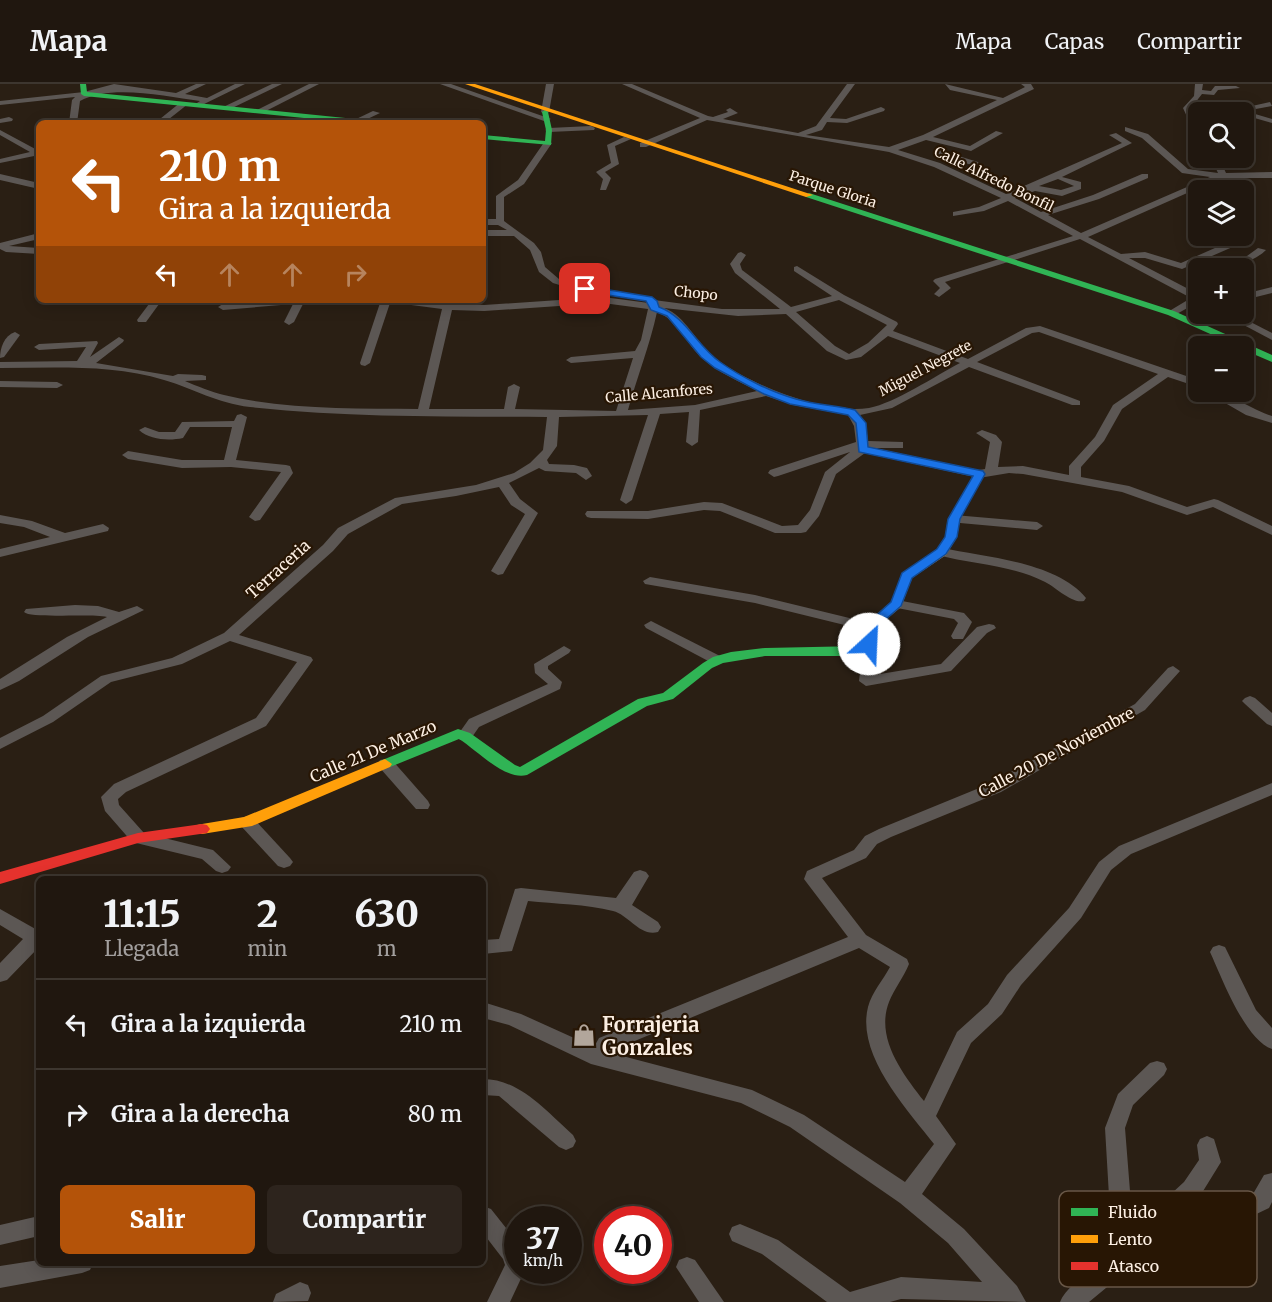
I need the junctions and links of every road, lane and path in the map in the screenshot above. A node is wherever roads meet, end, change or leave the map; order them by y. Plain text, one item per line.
1 (163, 84) edge
2 (202, 84) edge
3 (241, 84) edge
4 (278, 84) edge
5 (315, 84) edge
6 (444, 84) edge
7 (458, 84) edge
8 (468, 84) edge
9 (626, 84) edge
10 (656, 84) edge
11 (851, 84) edge
12 (949, 84) edge
13 (1025, 84) edge
14 (121, 85) edge
15 (552, 85) edge
16 (1236, 87) dead end
17 (1199, 88) edge
18 (83, 89) edge
19 (639, 89) junction
20 (147, 91) junction
21 (128, 99) junction
22 (1004, 100) junction
23 (191, 101) junction
24 (1191, 102) edge
25 (1, 103) edge
26 (1270, 104) dead end
27 (225, 108) junction
28 (1254, 108) edge
29 (881, 109) dead end
30 (730, 110) dead end
31 (259, 111) junction
32 (1254, 116) edge
33 (376, 118) edge
34 (710, 118) junction
35 (9, 119) dead end
36 (73, 120) edge
37 (163, 120) edge
38 (339, 120) edge
39 (357, 120) edge
40 (826, 120) junction
41 (1272, 121) edge
42 (0, 122) edge
43 (547, 123) junction
44 (1128, 129) dead end
45 (0, 132) edge
46 (999, 133) dead end
47 (1113, 135) dead end
48 (486, 136) edge
49 (800, 136) junction
50 (926, 137) junction
51 (627, 139) junction
52 (645, 144) junction
53 (890, 150) junction
54 (36, 152) edge
55 (939, 152) dead end
56 (36, 153) edge
57 (957, 158) junction
58 (0, 161) edge
59 (975, 164) dead end
60 (937, 165) junction
61 (1222, 168) edge
62 (1145, 176) dead end
63 (1220, 176) junction
64 (1272, 176) edge
65 (0, 177) edge
66 (1062, 179) dead end
67 (36, 185) edge
68 (603, 188) dead end
69 (1006, 197) junction
70 (956, 214) dead end
71 (1040, 215) junction
72 (486, 222) edge
73 (500, 222) junction
74 (486, 233) edge
75 (514, 233) junction
76 (1078, 236) junction
77 (36, 237) edge
78 (1228, 246) edge
79 (36, 250) edge
80 (1261, 250) dead end
81 (1, 251) edge
82 (741, 255) dead end
83 (1120, 257) junction
84 (1250, 258) edge
85 (1005, 260) junction
86 (796, 269) dead end
87 (1188, 273) edge
88 (1163, 279) junction
89 (1094, 290) junction
90 (1272, 290) edge
91 (1188, 293) edge
92 (939, 294) dead end
93 (1254, 294) edge
94 (840, 297) junction
95 (155, 303) edge
96 (267, 303) edge
97 (298, 303) edge
98 (385, 303) edge
99 (422, 303) edge
100 (1188, 304) edge
101 (448, 306) junction
102 (654, 306) junction
103 (223, 307) dead end
104 (788, 310) junction
105 (1171, 313) junction
106 (142, 320) dead end
107 (289, 322) dead end
108 (1251, 324) edge
109 (1197, 325) junction
110 (1269, 332) edge
111 (888, 333) junction
112 (8, 340) edge
113 (119, 340) dead end
114 (639, 354) junction
115 (1272, 359) edge
116 (571, 360) dead end
117 (967, 362) junction
118 (365, 363) dead end
119 (1, 364) edge
120 (53, 364) junction
121 (85, 364) junction
122 (1168, 372) junction
123 (166, 377) junction
124 (202, 378) dead end
125 (1188, 380) edge
126 (0, 384) edge
127 (57, 385) dead end
128 (514, 387) dead end
129 (767, 392) junction
130 (1230, 402) edge
131 (248, 403) junction
132 (1076, 403) dead end
133 (695, 408) junction
134 (655, 411) junction
135 (423, 412) junction
136 (509, 412) junction
137 (852, 412) junction
138 (553, 414) junction
139 (621, 414) junction
140 (1272, 420) edge
141 (238, 424) junction
142 (145, 430) dead end
143 (982, 434) dead end
144 (692, 442) dead end
145 (899, 445) dead end
146 (862, 447) junction
147 (128, 455) dead end
148 (541, 460) junction
149 (231, 463) junction
150 (774, 473) dead end
151 (985, 473) junction
152 (586, 476) dead end
153 (501, 481) junction
154 (1075, 481) junction
155 (626, 500) dead end
156 (591, 514) dead end
157 (255, 517) dead end
158 (0, 519) edge
159 (954, 519) junction
160 (1037, 526) dead end
161 (103, 528) dead end
162 (1272, 531) edge
163 (65, 538) junction
164 (0, 541) edge
165 (18, 550) junction
166 (942, 552) junction
167 (0, 553) edge
168 (498, 571) dead end
169 (650, 581) dead end
170 (1079, 598) dead end
171 (897, 603) junction
172 (137, 610) dead end
173 (31, 612) dead end
174 (119, 616) junction
175 (651, 625) dead end
176 (869, 627) junction
177 (988, 628) dead end
178 (229, 636) junction
179 (958, 636) dead end
180 (866, 649) junction
181 (564, 650) dead end
182 (717, 660) junction
183 (1173, 671) dead end
184 (0, 685) edge
185 (1250, 701) dead end
186 (1272, 721) edge
187 (465, 736) junction
188 (0, 744) edge
189 (386, 764) junction
190 (1272, 789) edge
191 (422, 805) dead end
192 (247, 822) junction
193 (138, 838) junction
194 (284, 862) dead end
195 (222, 867) dead end
196 (640, 876) dead end
197 (0, 878) edge
198 (619, 905) junction
199 (0, 916) edge
200 (652, 927) dead end
201 (36, 937) edge
202 (36, 939) edge
203 (860, 940) junction
204 (486, 946) edge
205 (1219, 952) dead end
206 (0, 975) edge
207 (486, 1011) edge
208 (1272, 1041) edge
209 (598, 1058) junction
210 (1157, 1070) dead end
211 (486, 1087) edge
212 (926, 1117) junction
213 (566, 1141) dead end
214 (1207, 1145) dead end
215 (1272, 1182) edge
216 (1119, 1191) edge
217 (1190, 1191) edge
218 (908, 1196) junction
219 (1257, 1204) edge
220 (486, 1220) edge
221 (36, 1227) edge
222 (740, 1234) dead end
223 (0, 1235) edge
224 (64, 1266) edge
225 (687, 1267) dead end
226 (0, 1277) edge
227 (1090, 1287) edge
228 (1012, 1298) edge
229 (498, 1302) edge
230 (713, 1302) edge
231 (846, 1302) edge
232 (852, 1302) edge
233 (1071, 1302) edge

1 - 20 street
2 - 23 street
3 - 23 street
4 - 27 street
5 - 31 street
6 - 43 street
7 - 43 main road, Parque Gloria
8 - 43 main road, Parque Gloria
9 - 19 street, Calle Alfredo Bonfil
10 - 19 street
11 - 40 street
12 - 22 street
13 - 22 street
14 - 18 street
14 - 20 street
15 - 43 street
16 - 17 street
17 - 24 street
18 - 21 main road
18 - 25 street
18 - 36 street
19 - 34 street, Calle Alfredo Bonfil
20 - 21 street
20 - 23 street
21 - 23 main road
22 - 50 street
23 - 27 main road
23 - 37 street
26 - 28 street
27 - 31 main road
29 - 40 street
30 - 34 street
31 - 38 main road
32 - 41 street
33 - 39 main road
34 - 49 street, Calle Alfredo Bonfil
34 - 52 street
35 - 42 street
40 - 49 street
43 - 48 main road
43 - 51 main road, Parque Gloria
43 - 52 main road, Parque Gloria
43 - 73 street
44 - 63 street
45 - 54 street
46 - 50 street
47 - 69 street
49 - 53 street, Calle Alfredo Bonfil
50 - 53 street
51 - 52 main road, Parque Gloria
51 - 68 street
52 - 85 main road, Parque Gloria
53 - 60 street, Calle Alfredo Bonfil
55 - 57 street
56 - 58 street
57 - 59 street
57 - 60 street
60 - 69 street, Calle Alfredo Bonfil
61 - 63 street
62 - 71 street
63 - 64 street
63 - 76 street
65 - 67 street
66 - 69 street
69 - 70 street
69 - 71 street, Calle Alfredo Bonfil
71 - 76 street, Calle Alfredo Bonfil
72 - 73 street
73 - 75 street, Chopo
74 - 75 street
75 - 102 street, Chopo
76 - 83 street, Calle Alfredo Bonfil
76 - 85 street
77 - 81 street
78 - 83 street
79 - 81 street
80 - 84 street
82 - 104 street
83 - 88 street, Calle Alfredo Bonfil
85 - 89 main road, Parque Gloria
85 - 92 street
86 - 94 street
87 - 88 street
88 - 91 street, Calle Alfredo Bonfil
89 - 105 main road, Parque Gloria
89 - 109 main road, Parque Gloria
90 - 93 street
94 - 104 street, Chopo
94 - 111 street
95 - 106 street
96 - 103 street
97 - 107 street
98 - 118 street
99 - 101 street, Miguel Negrete
100 - 105 street
101 - 102 street, Miguel Negrete
101 - 135 street
102 - 104 street, Chopo
102 - 114 street
102 - 129 street, Miguel Negrete
104 - 111 street
105 - 109 main road, Parque Gloria
108 - 110 street
109 - 115 main road, Parque Gloria
111 - 117 street
112 - 119 street
113 - 121 street
114 - 116 street
114 - 139 street
117 - 122 street, Miguel Negrete
117 - 132 street
117 - 137 street, Miguel Negrete
119 - 120 street
120 - 121 street
120 - 121 street
121 - 123 street
122 - 125 street, Miguel Negrete
122 - 154 street
123 - 124 street
123 - 131 street
126 - 127 street
128 - 136 street
129 - 133 street, Calle Alcanfores
129 - 137 street, Miguel Negrete
130 - 140 street
131 - 135 street, Calle Alcanfores
131 - 141 street
133 - 134 street, Calle Alcanfores
133 - 144 street
134 - 139 street, Calle Alcanfores
134 - 155 street
135 - 136 street, Calle Alcanfores
136 - 138 street, Calle Alcanfores
137 - 146 street
138 - 139 street, Calle Alcanfores
138 - 148 street
141 - 142 street
141 - 149 street
143 - 151 street
145 - 146 street
146 - 150 street
146 - 151 street
146 - 156 street
147 - 149 street
148 - 152 street
148 - 153 street, Terraceria
149 - 157 street
151 - 154 street
151 - 159 main road
153 - 168 street
153 - 178 street, Terraceria
154 - 162 street
158 - 163 street
159 - 160 street
159 - 166 main road
161 - 163 street
163 - 165 street
164 - 165 street
165 - 167 street
166 - 170 street
166 - 171 main road
169 - 176 street
171 - 176 main road
171 - 179 street
172 - 174 street
173 - 174 street
174 - 184 street
175 - 182 street
176 - 180 main road
177 - 180 street
178 - 188 street, Terraceria
178 - 193 street
180 - 182 main road
181 - 187 street
182 - 187 main road
183 - 203 street, Calle 20 De Noviembre
185 - 186 street
187 - 189 main road, Calle 21 De Marzo
189 - 191 street
189 - 192 main road, Calle 21 De Marzo
190 - 212 street
192 - 193 main road, Calle 21 De Marzo
192 - 194 street
193 - 195 street
193 - 197 main road, Calle 21 De Marzo
196 - 198 street
198 - 200 street
198 - 204 street
199 - 201 street
202 - 206 street
203 - 209 street
203 - 212 street, Calle 20 De Noviembre
205 - 208 street
207 - 209 street
209 - 218 street
210 - 216 street
211 - 213 street
212 - 218 street, Calle 20 De Noviembre
214 - 217 street
215 - 219 street
218 - 228 street
220 - 229 street
221 - 223 street
222 - 231 street
224 - 226 street
225 - 230 street
227 - 233 street
228 - 232 street

